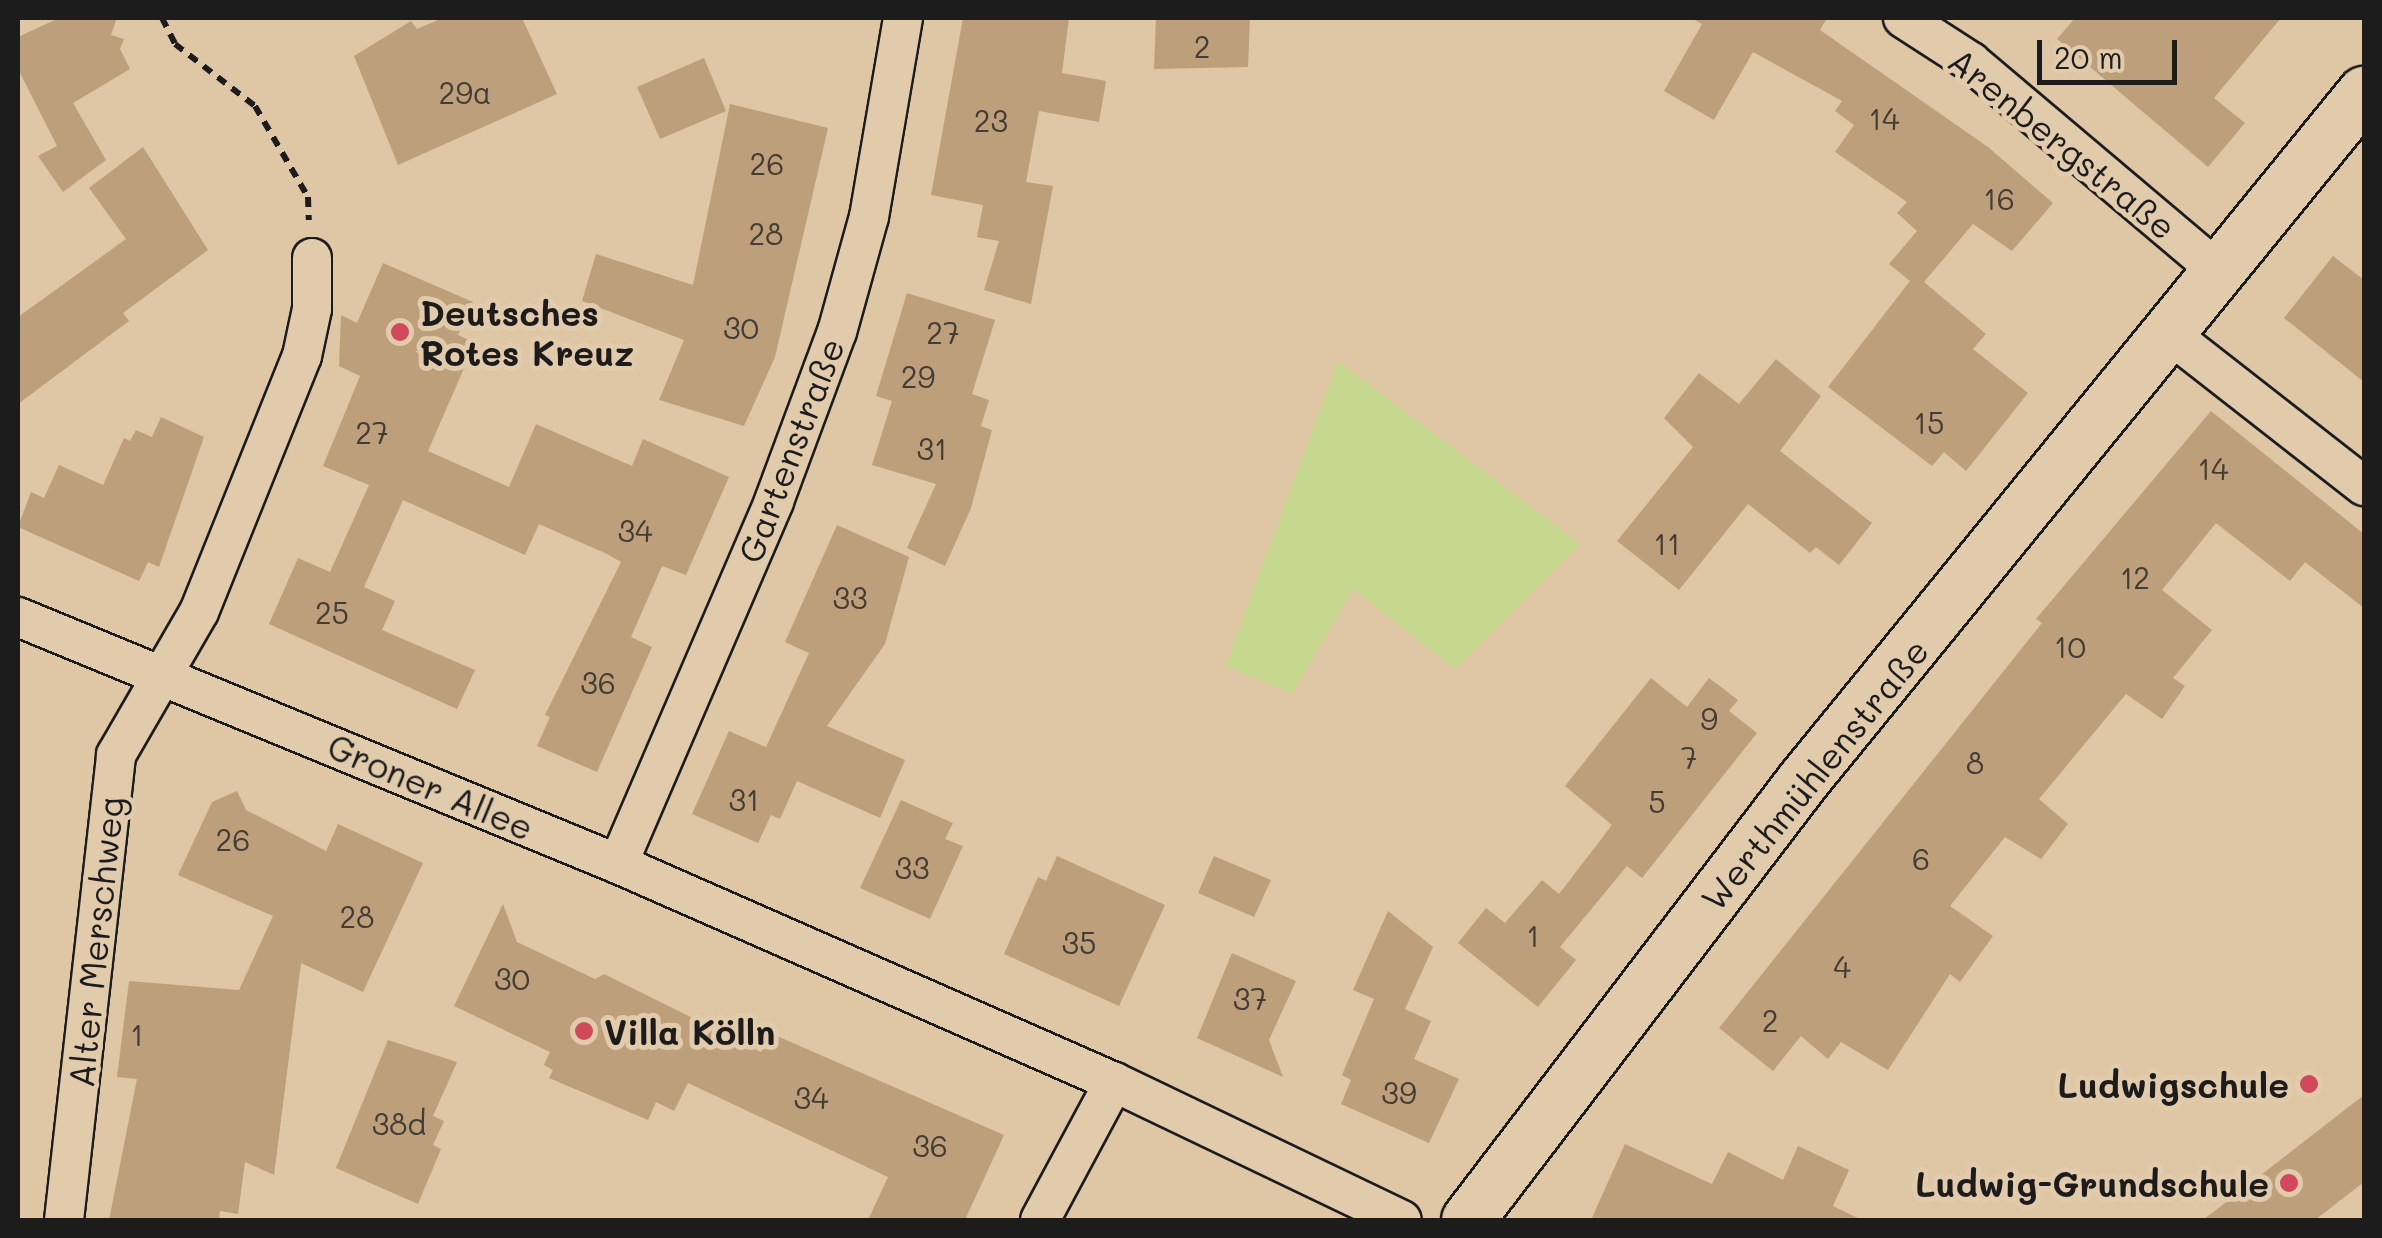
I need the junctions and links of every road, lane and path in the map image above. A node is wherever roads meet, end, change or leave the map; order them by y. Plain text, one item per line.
1 (162, 18) edge
2 (904, 18) edge
3 (1905, 18) edge
4 (2364, 93) edge
5 (312, 258) joint
6 (2220, 272) junction
7 (2172, 336) junction
8 (2364, 486) edge
9 (18, 618) edge
10 (158, 672) junction
11 (618, 864) junction
12 (1114, 1082) junction
13 (64, 1220) edge
14 (1040, 1220) edge
15 (1402, 1220) edge
16 (1468, 1220) edge

1 - 5 path
2 - 11 street, Gartenstraße
3 - 6 street, Arenbergstraße
4 - 6 main road, Werthmühlenstraße
5 - 10 street
6 - 7 main road, Werthmühlenstraße
7 - 8 street
7 - 16 main road, Werthmühlenstraße
9 - 10 street, Groner Allee
10 - 11 street, Groner Allee
10 - 13 street, Alter Merschweg
11 - 12 street, Groner Allee
12 - 14 street
12 - 15 street, Groner Allee

